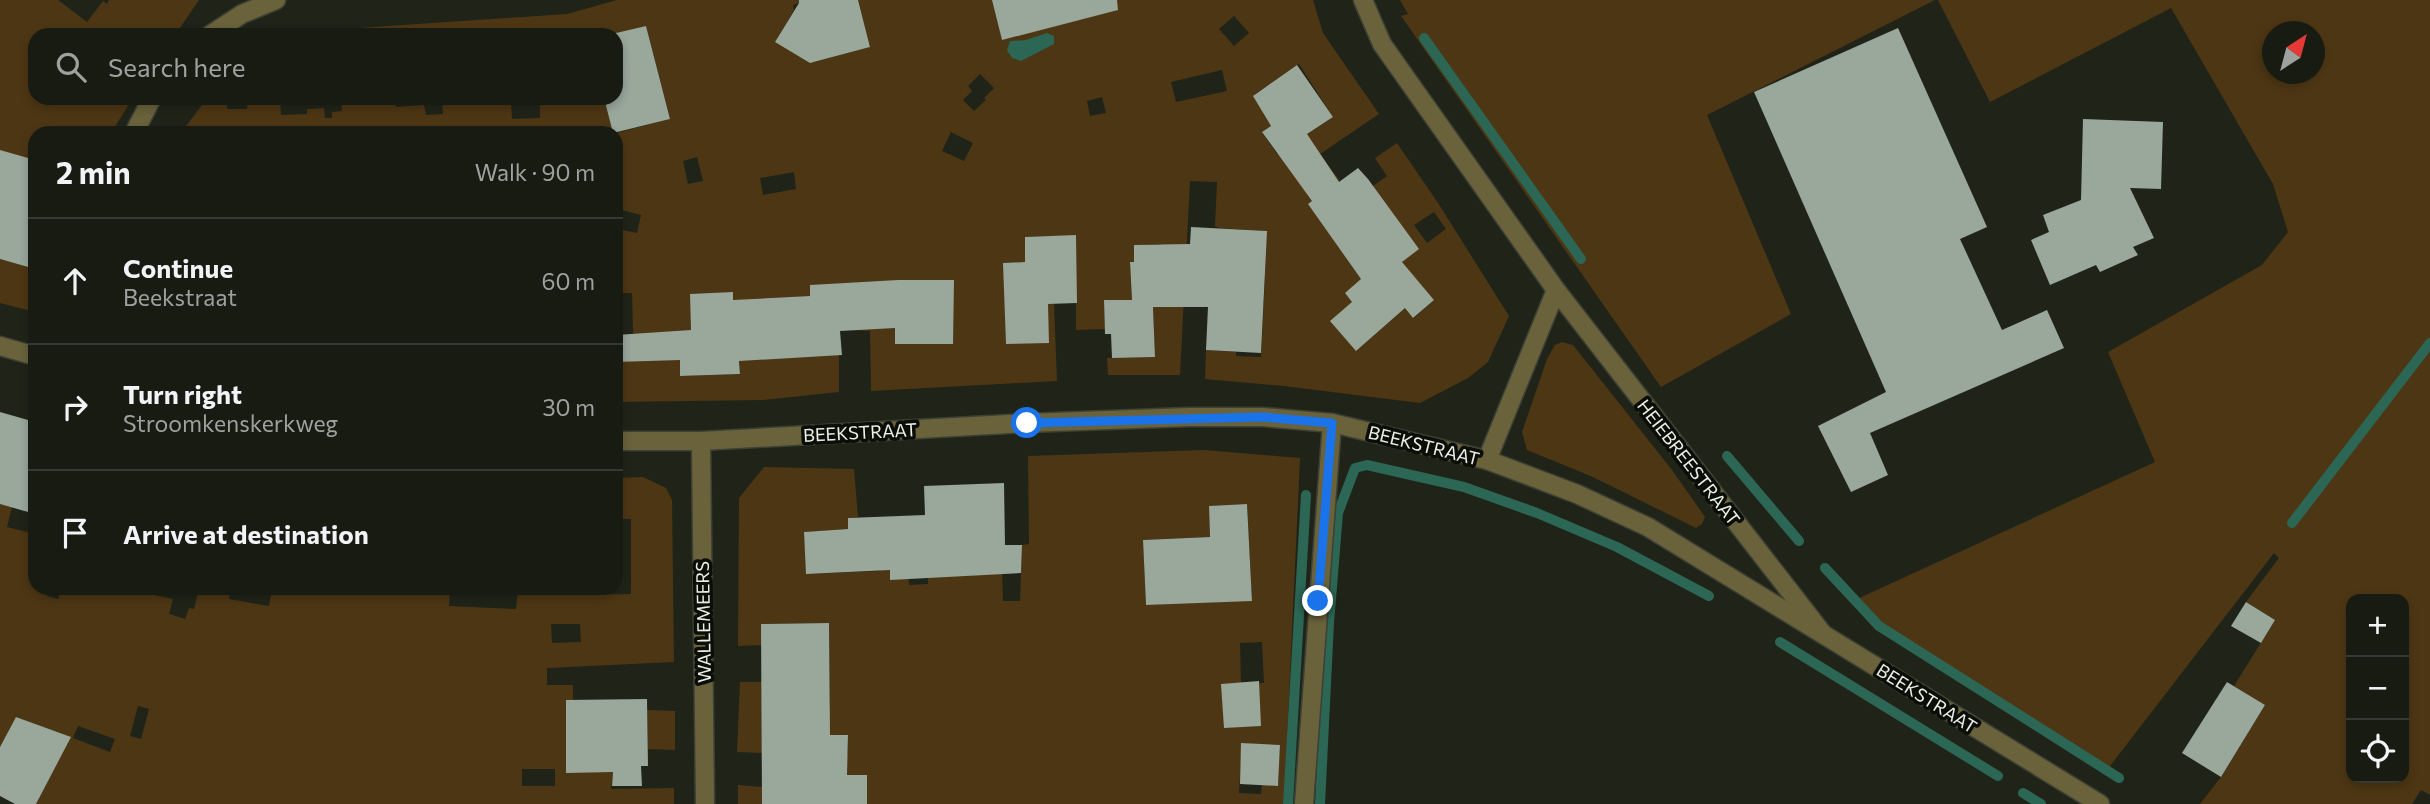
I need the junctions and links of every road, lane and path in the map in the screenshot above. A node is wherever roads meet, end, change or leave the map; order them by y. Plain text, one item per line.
1 (276, 0) edge
2 (1363, 0) edge
3 (221, 28) edge
4 (148, 105) edge
5 (138, 126) edge
6 (1556, 290) junction
7 (0, 346) edge
8 (28, 354) edge
9 (1332, 423) junction
10 (623, 441) edge
11 (701, 441) junction
12 (1487, 460) junction
13 (1823, 634) junction
14 (705, 804) edge
15 (1304, 804) edge
16 (2100, 804) edge

1 - 3 street
2 - 6 street, HEIEBREESTRAAT
4 - 5 street
6 - 12 street
6 - 13 street, HEIEBREESTRAAT
7 - 8 street
9 - 11 street, BEEKSTRAAT
9 - 12 street, BEEKSTRAAT
9 - 15 street
10 - 11 street, BEEKSTRAAT
11 - 14 street, WALLEMEERS
12 - 13 street, BEEKSTRAAT
13 - 16 street, BEEKSTRAAT

